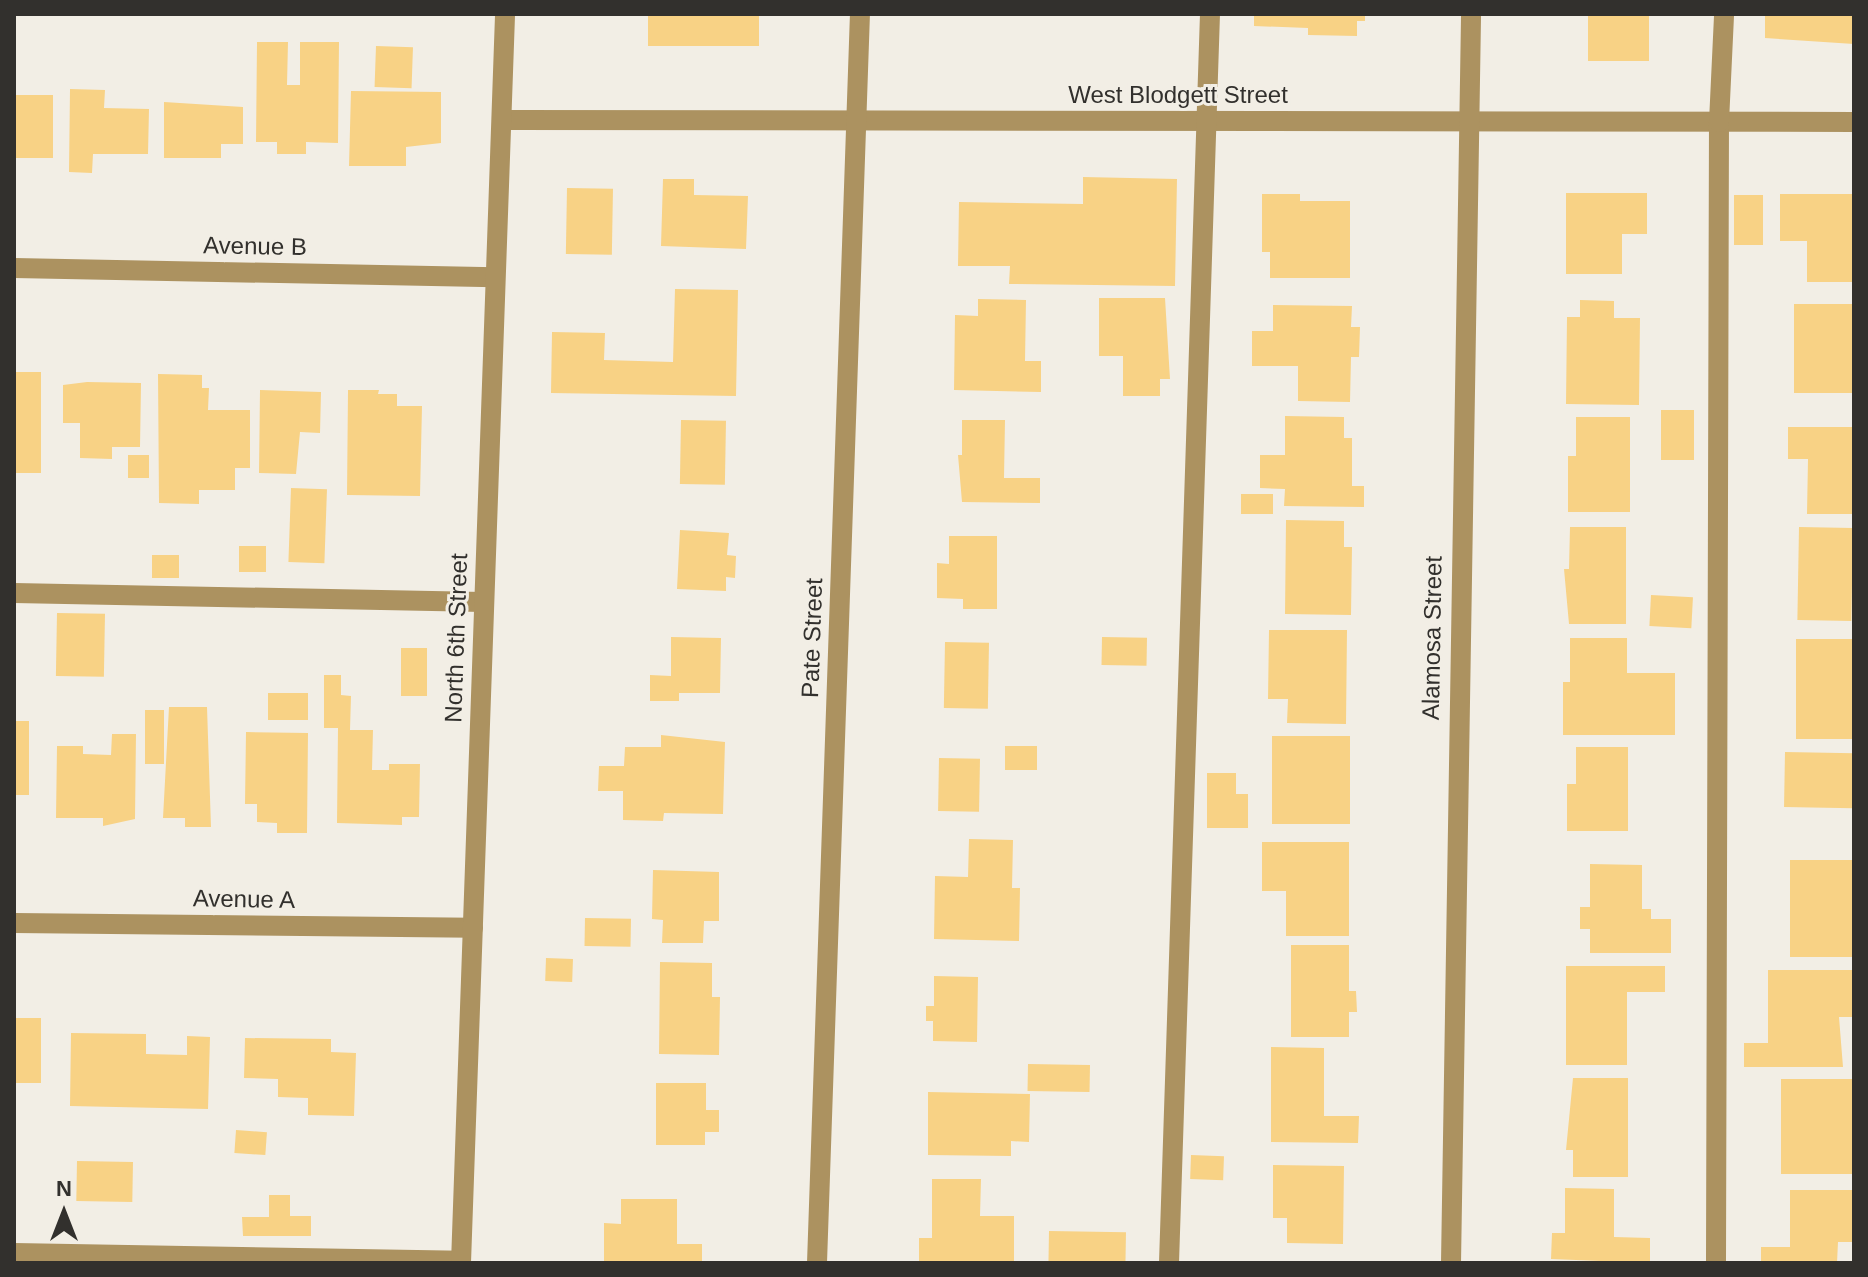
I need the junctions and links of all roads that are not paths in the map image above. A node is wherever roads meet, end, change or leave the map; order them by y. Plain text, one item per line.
1 (505, 14) edge
2 (860, 14) edge
3 (1210, 14) edge
4 (1471, 14) edge
5 (1724, 14) edge
6 (856, 118) junction
7 (502, 120) junction
8 (1468, 121) junction
9 (1205, 122) junction
10 (1719, 122) junction
11 (1854, 122) edge
12 (14, 268) edge
13 (495, 277) junction
14 (14, 593) edge
15 (483, 602) junction
16 (14, 923) edge
17 (473, 928) junction
18 (14, 1253) edge
19 (461, 1262) edge
20 (817, 1263) edge
21 (1169, 1263) edge
22 (1451, 1263) edge
23 (1716, 1263) edge

1 - 7 street, North 6th Street
2 - 6 street, Pate Street
3 - 9 street
4 - 8 street, Alamosa Street
5 - 10 street
6 - 7 street, West Blodgett Street
6 - 9 street, West Blodgett Street
6 - 20 street, Pate Street
7 - 13 street, North 6th Street
8 - 9 street, West Blodgett Street
8 - 10 street, West Blodgett Street
8 - 22 street, Alamosa Street
9 - 21 street
10 - 11 street, West Blodgett Street
10 - 23 street
12 - 13 street, Avenue B
13 - 15 street, North 6th Street
14 - 15 street
15 - 17 street, North 6th Street
16 - 17 street, Avenue A
17 - 19 street, North 6th Street
18 - 19 street

